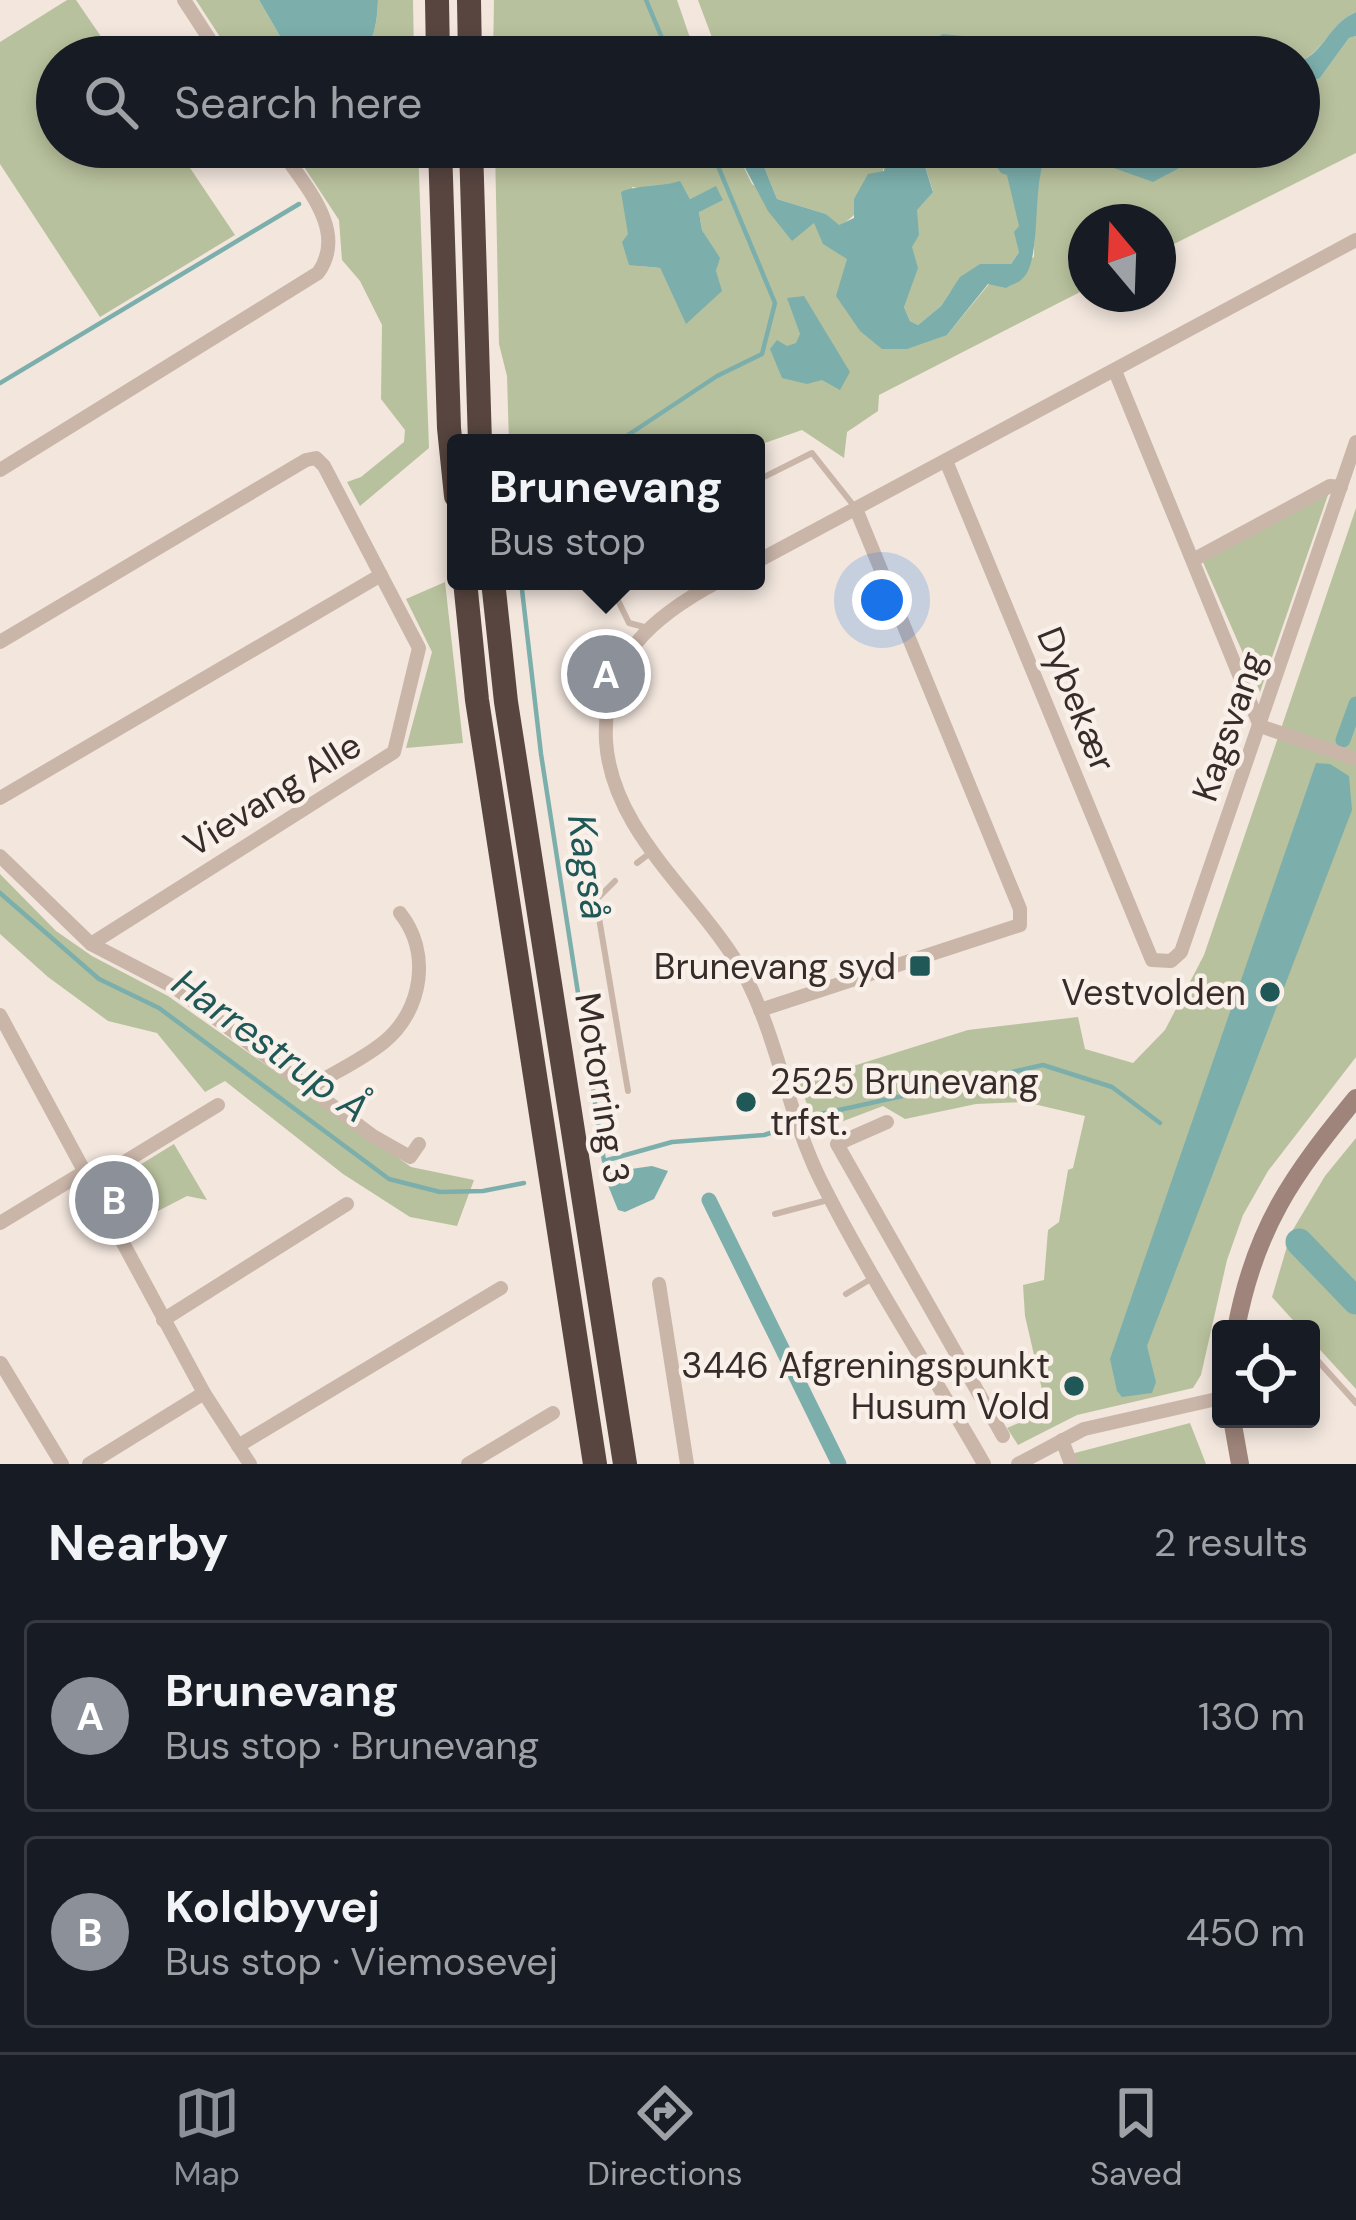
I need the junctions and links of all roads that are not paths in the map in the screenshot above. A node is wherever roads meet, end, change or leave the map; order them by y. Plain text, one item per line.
1 (184, 0) edge
2 (437, 0) edge
3 (469, 0) edge
4 (207, 36) edge
5 (438, 36) edge
6 (470, 36) edge
7 (292, 168) edge
8 (441, 168) edge
9 (472, 168) edge
10 (1356, 240) edge
11 (1115, 371) junction
12 (450, 434) edge
13 (479, 434) edge
14 (1356, 442) edge
15 (946, 461) junction
16 (0, 470) edge
17 (765, 476) edge
18 (1341, 487) junction
19 (856, 508) junction
20 (765, 557) edge
21 (1193, 560) junction
22 (381, 575) junction
23 (466, 590) edge
24 (495, 590) edge
25 (612, 590) edge
26 (702, 590) edge
27 (647, 628) junction
28 (0, 642) edge
29 (1260, 726) junction
30 (1351, 757) edge
31 (0, 798) edge
32 (653, 850) junction
33 (0, 856) edge
34 (637, 863) dead end
35 (615, 881) dead end
36 (400, 913) dead end
37 (91, 944) junction
38 (1152, 959) joint
39 (760, 1010) junction
40 (0, 1015) edge
41 (309, 1088) junction
42 (628, 1091) dead end
43 (1356, 1098) edge
44 (218, 1105) dead end
45 (887, 1122) dead end
46 (419, 1144) dead end
47 (856, 1177) junction
48 (87, 1178) junction
49 (830, 1196) junction
50 (347, 1204) dead end
51 (775, 1214) dead end
52 (0, 1223) edge
53 (876, 1276) junction
54 (659, 1284) dead end
55 (501, 1288) dead end
56 (846, 1294) dead end
57 (164, 1320) junction
58 (1238, 1320) edge
59 (1, 1363) edge
60 (1320, 1363) edge
61 (972, 1381) junction
62 (204, 1394) junction
63 (945, 1396) junction
64 (1212, 1400) edge
65 (1356, 1403) edge
66 (553, 1413) dead end
67 (1234, 1428) edge
68 (1004, 1436) dead end
69 (1062, 1440) junction
70 (238, 1446) junction
71 (62, 1464) edge
72 (89, 1464) edge
73 (250, 1464) edge
74 (468, 1464) edge
75 (595, 1464) edge
76 (625, 1464) edge
77 (687, 1464) edge
78 (984, 1464) edge
79 (1018, 1464) edge
80 (1071, 1464) edge
81 (1240, 1464) edge

1 - 4 street
2 - 5 highway
3 - 6 highway
7 - 16 street
8 - 12 highway
9 - 13 highway
10 - 11 street
11 - 15 street
11 - 21 street
14 - 18 street, Kagsvang
15 - 19 street
15 - 38 street, Dybekær
17 - 19 lane
18 - 21 street
18 - 29 street, Kagsvang
19 - 20 street
19 - 39 street
21 - 29 street
22 - 28 street, Vievang Alle
22 - 31 street
22 - 37 street, Vievang Alle
23 - 75 highway, Motorring 3
24 - 76 highway, Motorring 3
25 - 27 lane
26 - 27 street
27 - 32 street
29 - 30 street
29 - 38 street, Kagsvang
32 - 34 lane
32 - 39 street
33 - 37 street
35 - 42 lane
36 - 41 street
37 - 41 street
39 - 49 street
40 - 48 street
41 - 46 street
43 - 58 street
44 - 48 street
45 - 47 street
47 - 49 street
47 - 61 street
48 - 52 street
48 - 57 street
49 - 51 lane
49 - 53 street
50 - 57 street
53 - 56 lane
53 - 63 street
54 - 77 street
55 - 70 street
57 - 62 street
59 - 71 street
60 - 65 lane
61 - 63 street
61 - 68 street
62 - 70 street
62 - 72 street
63 - 78 street
64 - 69 street
66 - 74 street
67 - 81 street
69 - 79 street
69 - 80 street
70 - 73 street

